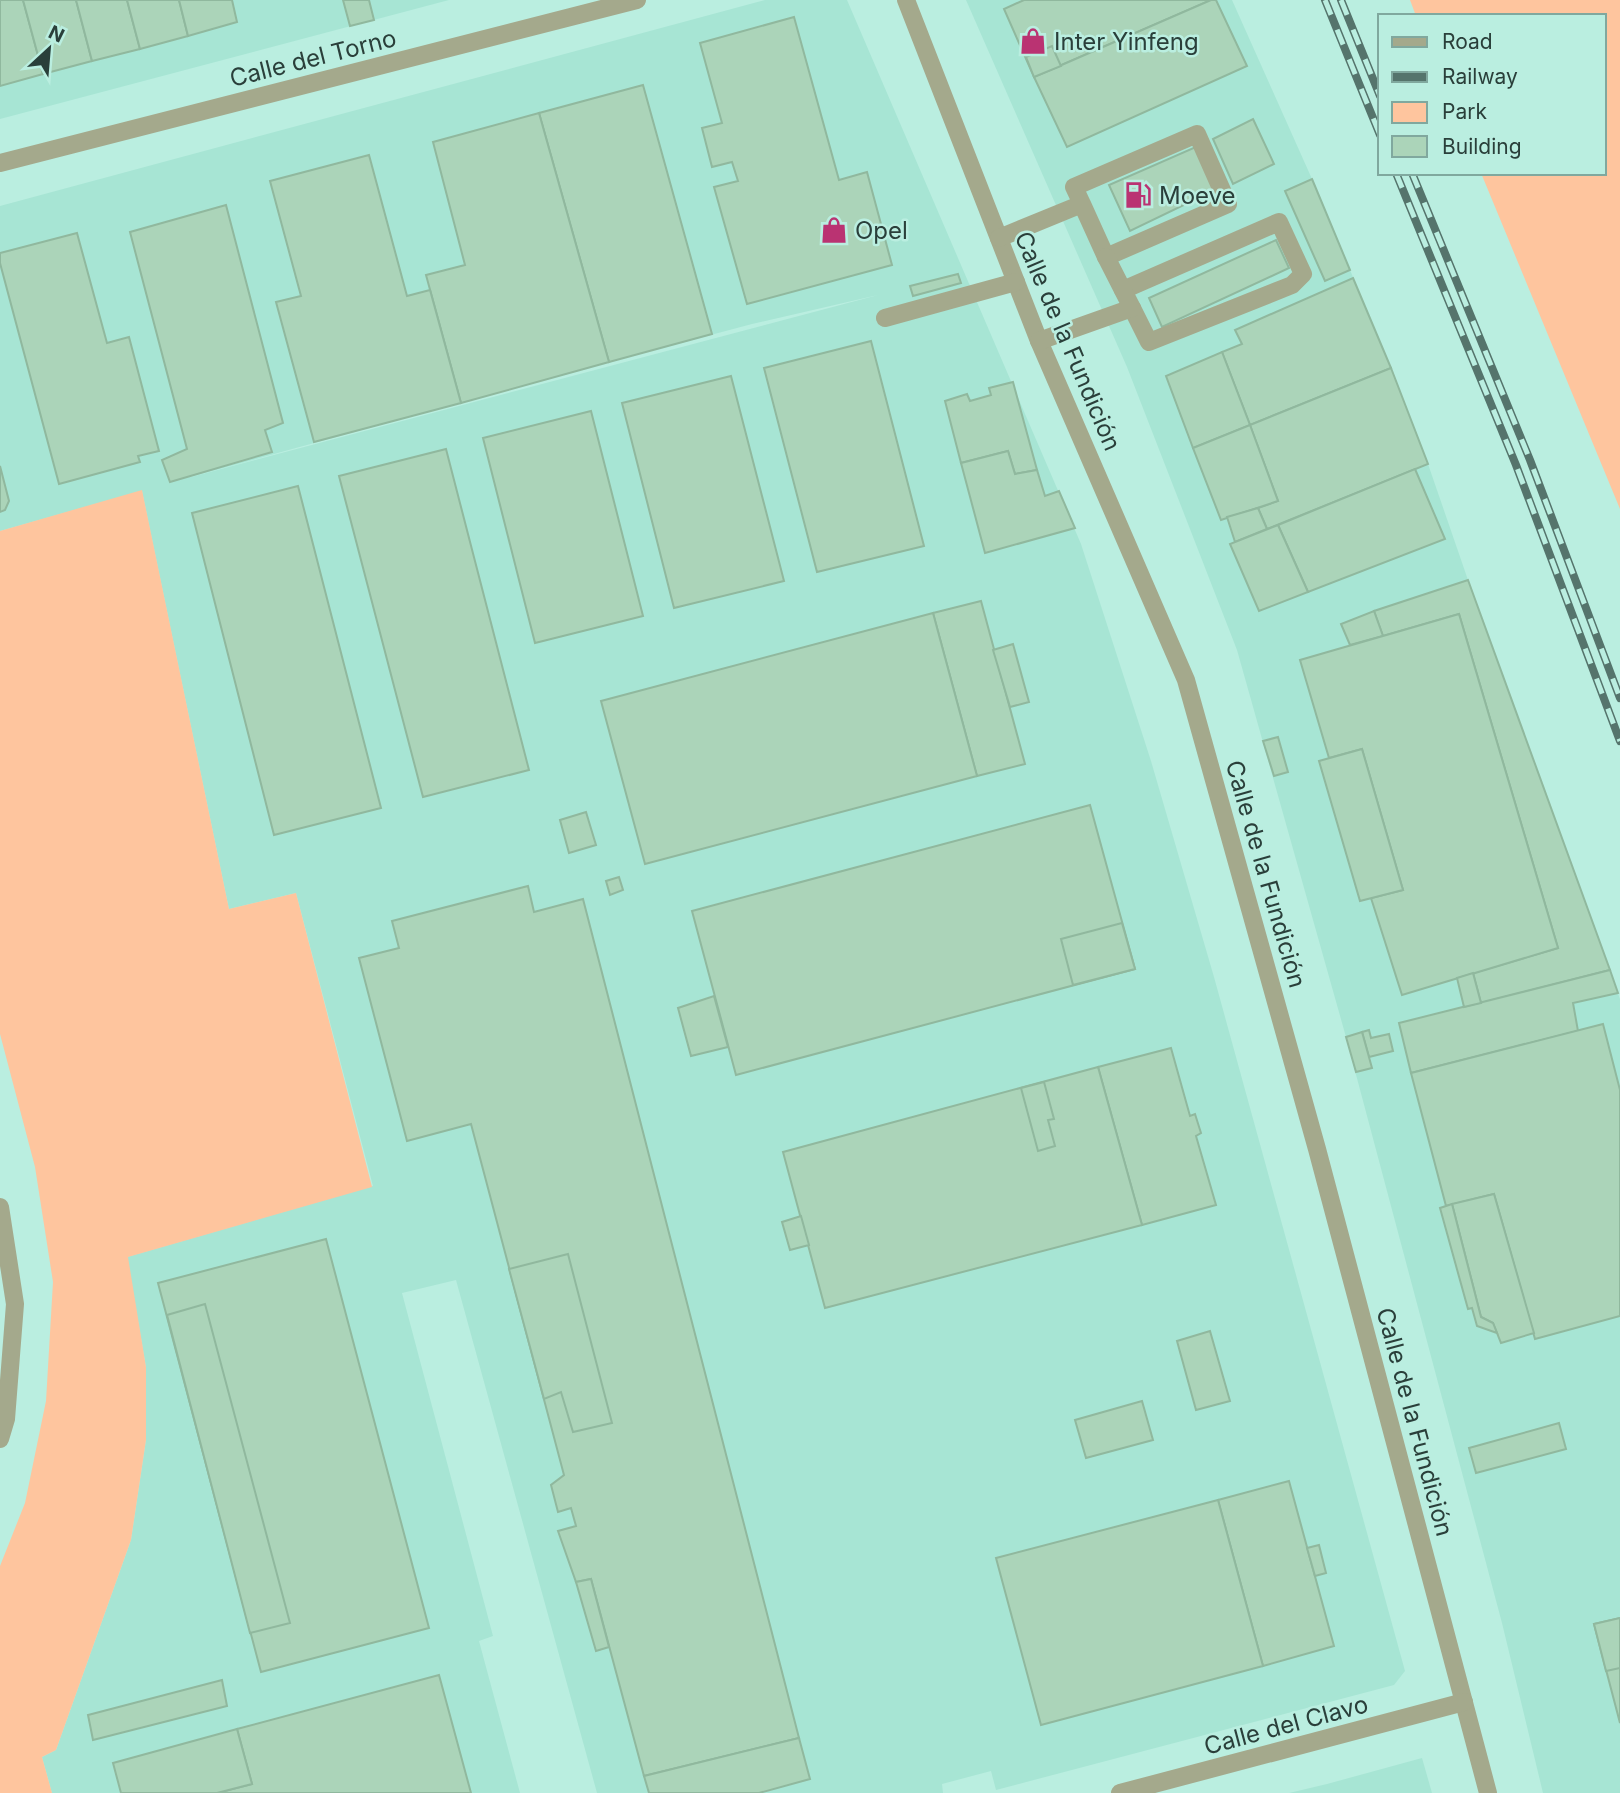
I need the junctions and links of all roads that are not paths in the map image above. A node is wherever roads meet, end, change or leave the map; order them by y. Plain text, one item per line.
1 (637, 0) edge
2 (906, 0) edge
3 (0, 163) edge
4 (1082, 204) junction
5 (999, 238) junction
6 (1106, 257) junction
7 (1016, 282) junction
8 (1123, 290) junction
9 (1132, 308) junction
10 (886, 318) dead end
11 (1039, 341) junction
12 (0, 1207) edge
13 (0, 1439) edge
14 (1464, 1702) junction
15 (1120, 1793) edge
16 (1488, 1793) edge

1 - 3 street, Calle del Torno
2 - 5 street, Calle de la Fundición
4 - 5 street
4 - 6 street
4 - 6 street
5 - 7 street, Calle de la Fundición
6 - 8 street
7 - 10 street
7 - 11 street, Calle de la Fundición
8 - 9 street
8 - 9 street
9 - 11 street
11 - 14 street, Calle de la Fundición
12 - 13 street
14 - 15 street, Calle del Clavo
14 - 16 street, Calle de la Fundición

